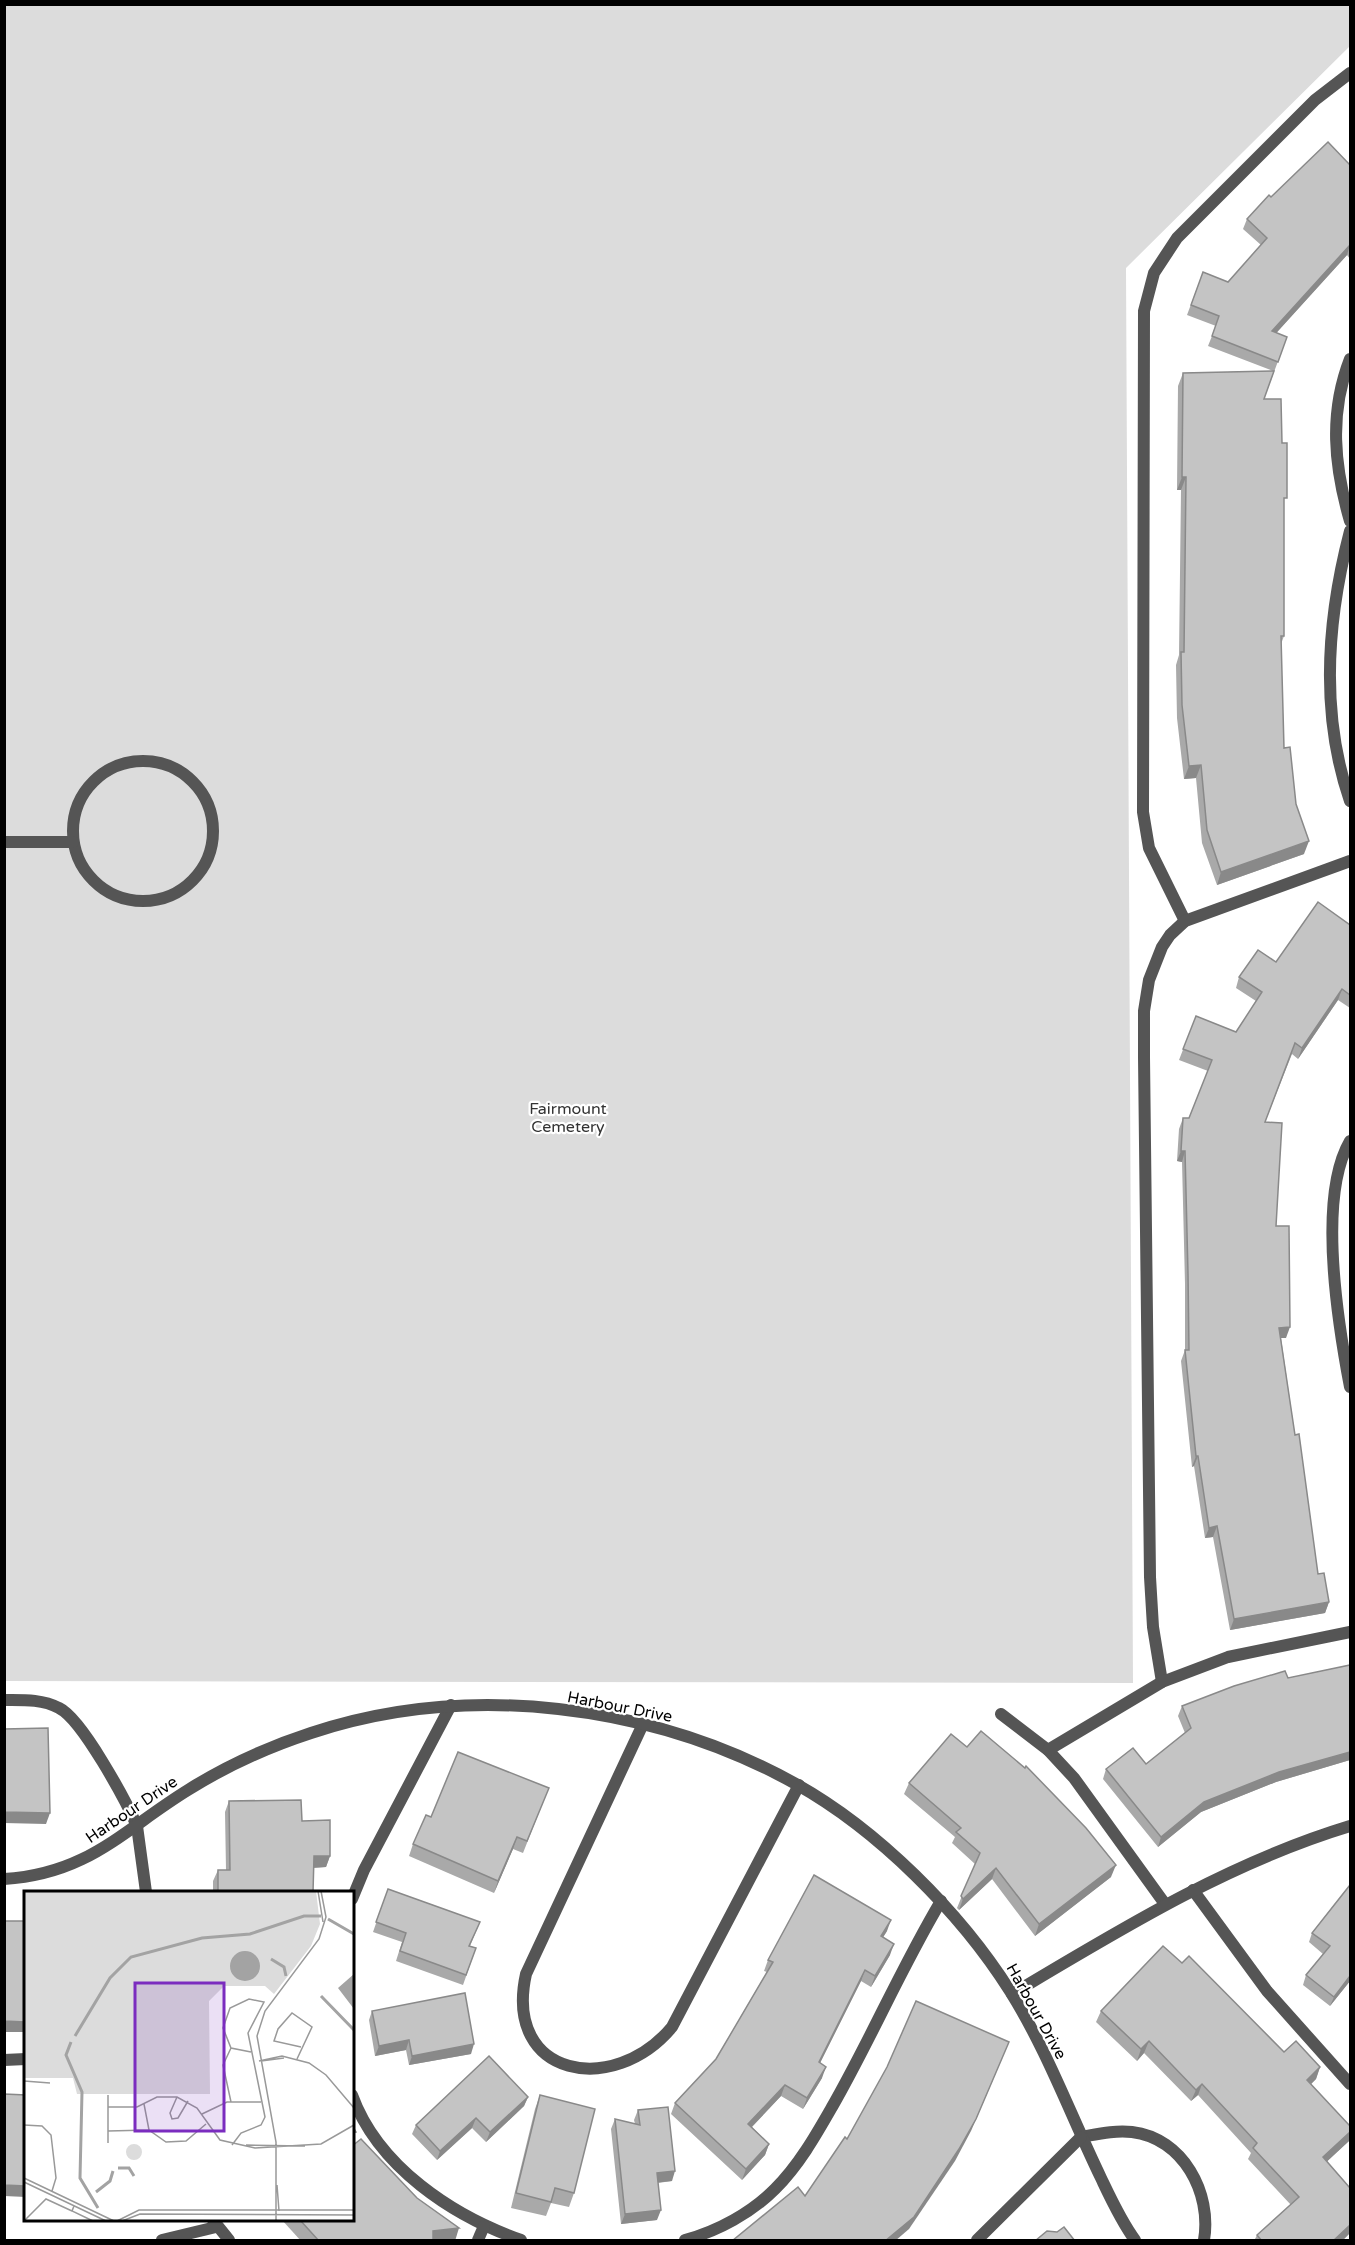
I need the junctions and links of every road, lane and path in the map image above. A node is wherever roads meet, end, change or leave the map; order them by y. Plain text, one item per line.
1 (1350, 73) edge
2 (1350, 359) edge
3 (1350, 521) edge
4 (1350, 531) edge
5 (1350, 801) edge
6 (4, 842) edge
7 (73, 842) junction
8 (1350, 861) edge
9 (1185, 921) junction
10 (1348, 1148) edge
11 (1350, 1387) edge
12 (1350, 1632) edge
13 (1162, 1682) junction
14 (4, 1700) edge
15 (450, 1705) junction
16 (1001, 1714) dead end
17 (643, 1724) junction
18 (1048, 1750) junction
19 (799, 1785) junction
20 (137, 1826) junction
21 (1350, 1826) edge
22 (4, 1879) edge
23 (1193, 1890) junction
24 (146, 1891) edge
25 (354, 1894) edge
26 (941, 1901) junction
27 (1165, 1904) junction
28 (1012, 1994) junction
29 (24, 2059) edge
30 (4, 2060) edge
31 (1350, 2084) edge
32 (354, 2100) edge
33 (1081, 2137) junction
34 (215, 2223) edge
35 (484, 2226) junction
36 (162, 2241) edge
37 (229, 2241) edge
38 (478, 2241) edge
39 (521, 2241) edge
40 (685, 2241) edge
41 (977, 2241) edge
42 (1135, 2241) edge
43 (1204, 2241) edge

1 - 9 street
2 - 3 street
4 - 5 street
6 - 7 street
7 - 7 street
8 - 9 street
9 - 13 street
10 - 11 street
12 - 13 street
13 - 18 street
14 - 20 street
15 - 17 street, Harbour Drive
15 - 20 street, Harbour Drive
15 - 25 street
16 - 18 street
17 - 19 street, Harbour Drive
17 - 19 street
18 - 27 street
19 - 26 street, Harbour Drive
20 - 22 street, Harbour Drive
20 - 24 street
21 - 23 street
23 - 27 street
23 - 31 street
26 - 28 street, Harbour Drive
26 - 40 street
27 - 28 street
28 - 33 street, Harbour Drive
29 - 30 street
32 - 35 street
33 - 41 street
33 - 42 street, Harbour Drive
33 - 43 street
34 - 36 street
34 - 37 street
35 - 38 street
35 - 39 street

